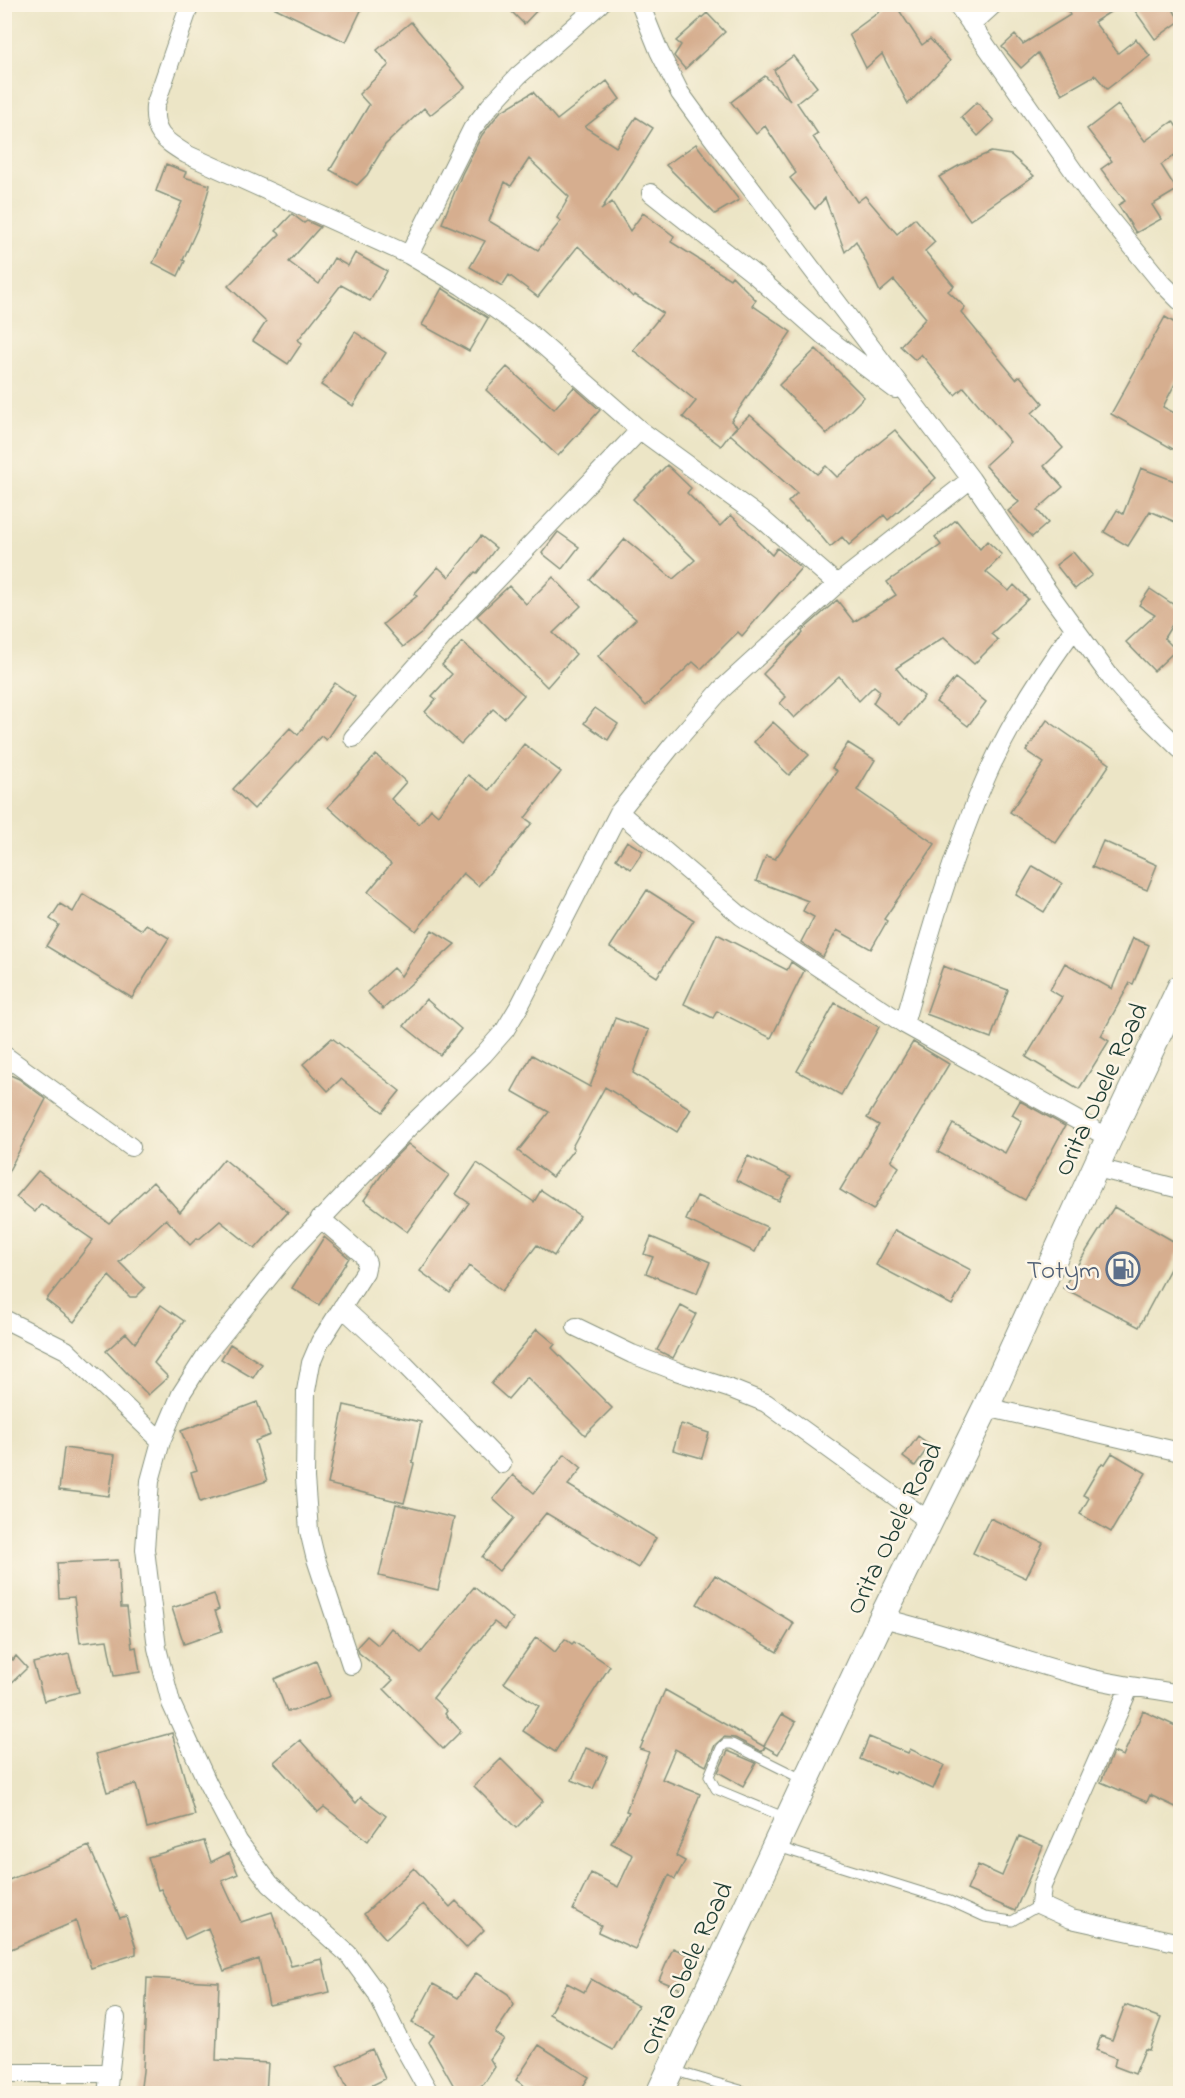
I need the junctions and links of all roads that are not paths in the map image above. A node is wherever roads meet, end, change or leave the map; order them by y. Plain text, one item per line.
1 (190, 4) edge
2 (600, 4) edge
3 (640, 4) edge
4 (957, 4) edge
5 (994, 4) edge
6 (971, 25) junction
7 (651, 193) dead end
8 (410, 255) junction
9 (1180, 301) edge
10 (914, 403) junction
11 (640, 430) junction
12 (971, 479) junction
13 (837, 584) junction
14 (1074, 628) junction
15 (353, 738) dead end
16 (1180, 749) edge
17 (619, 812) junction
18 (1180, 988) edge
19 (903, 1024) junction
20 (4, 1055) edge
21 (1109, 1138) junction
22 (131, 1147) dead end
23 (1097, 1168) junction
24 (1180, 1190) edge
25 (320, 1218) junction
26 (342, 1307) junction
27 (4, 1319) edge
28 (576, 1327) dead end
29 (986, 1407) junction
30 (161, 1441) junction
31 (1180, 1452) edge
32 (502, 1464) dead end
33 (929, 1521) junction
34 (882, 1618) junction
35 (351, 1665) dead end
36 (1130, 1686) junction
37 (1180, 1694) edge
38 (806, 1781) junction
39 (788, 1820) junction
40 (776, 1847) junction
41 (1040, 1905) junction
42 (1180, 1943) edge
43 (116, 2018) dead end
44 (670, 2070) junction
45 (4, 2073) edge
46 (109, 2073) junction
47 (107, 2094) edge
48 (430, 2094) edge
49 (659, 2094) edge
50 (754, 2094) edge

1 - 8 street
2 - 8 street
3 - 10 street
4 - 6 street
5 - 6 street
6 - 9 street
7 - 10 street
8 - 11 street
10 - 12 street
11 - 13 street
11 - 15 street
12 - 13 street
12 - 14 street
13 - 17 street
14 - 16 street
14 - 19 street
17 - 19 street
17 - 25 street
18 - 21 main road, Orita Obele Road
19 - 21 street
20 - 22 street
21 - 23 main road, Orita Obele Road
23 - 24 street
23 - 29 main road, Orita Obele Road
25 - 26 street
25 - 30 street
26 - 32 street
26 - 35 street
27 - 30 street
28 - 33 street
29 - 31 street
29 - 33 main road, Orita Obele Road
30 - 48 street
33 - 34 main road, Orita Obele Road
34 - 36 street
34 - 38 main road, Orita Obele Road
36 - 37 street
36 - 41 street
38 - 39 main road, Orita Obele Road
38 - 39 lane
39 - 40 main road, Orita Obele Road
40 - 41 lane
40 - 44 main road, Orita Obele Road
41 - 42 street
43 - 46 street
44 - 49 main road, Orita Obele Road
44 - 50 lane
45 - 46 street
46 - 47 street

